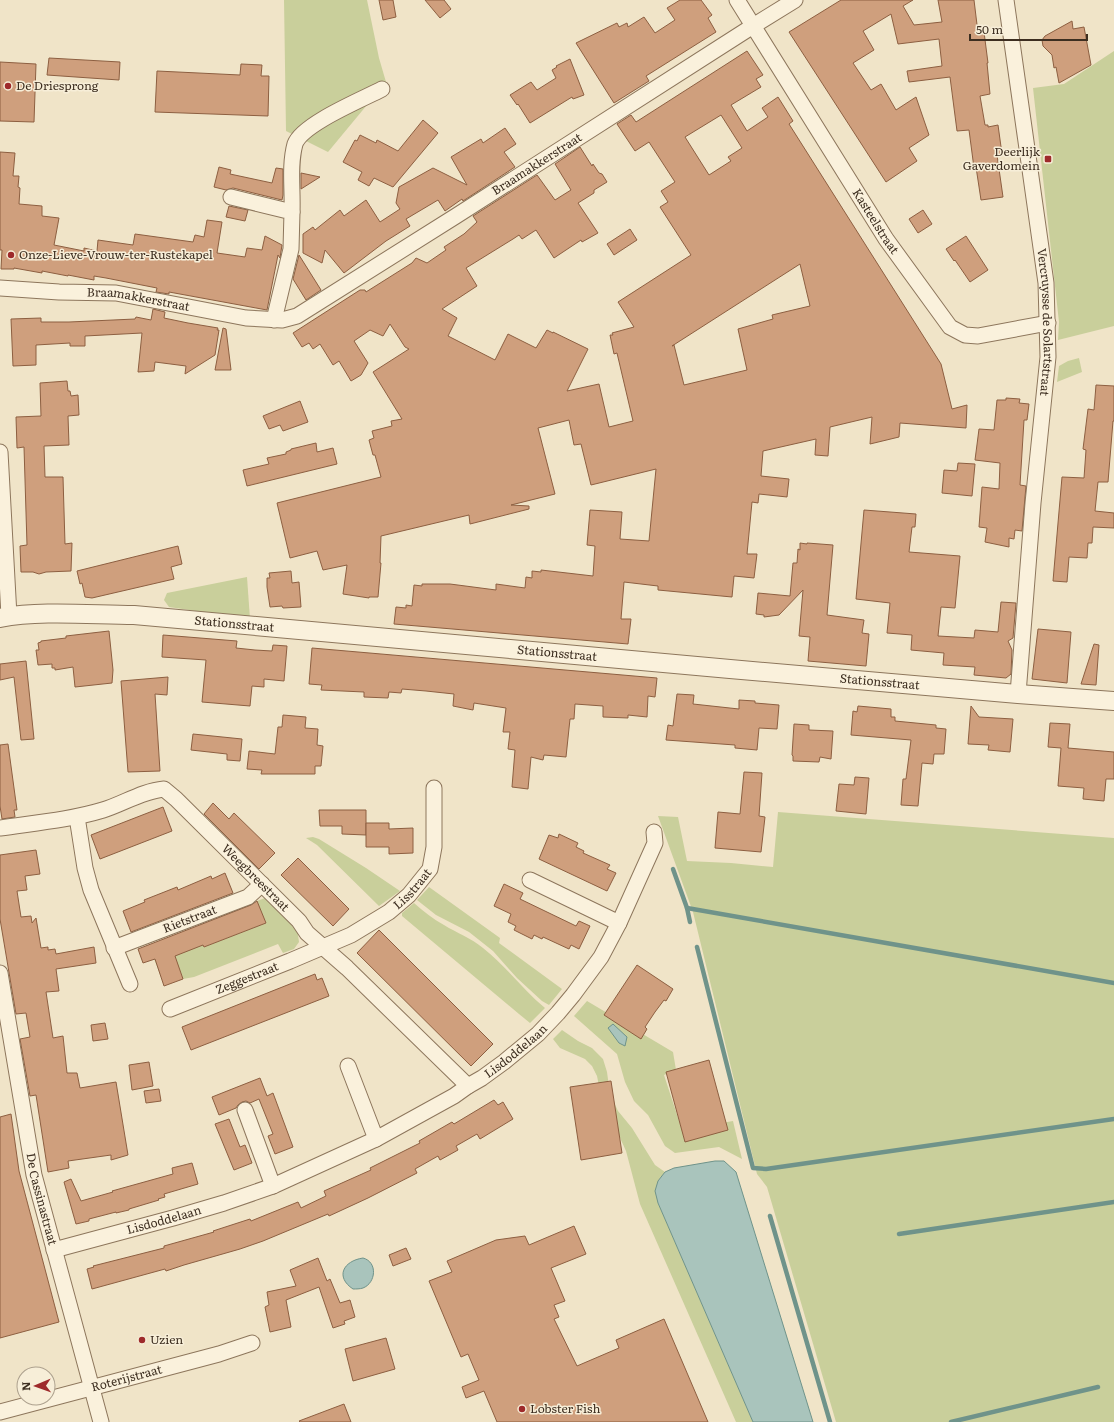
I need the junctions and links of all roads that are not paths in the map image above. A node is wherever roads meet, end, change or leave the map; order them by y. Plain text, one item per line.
1 (736, 0) edge
2 (795, 0) edge
3 (1006, 0) edge
4 (753, 26) junction
5 (382, 89) dead end
6 (231, 197) dead end
7 (292, 212) junction
8 (0, 288) edge
9 (274, 320) junction
10 (1048, 323) junction
11 (0, 452) edge
12 (4, 617) edge
13 (1018, 694) junction
14 (1114, 701) edge
15 (434, 788) dead end
16 (78, 817) junction
17 (0, 828) edge
18 (654, 832) dead end
19 (530, 880) dead end
20 (262, 884) junction
21 (618, 923) junction
22 (114, 948) junction
23 (324, 948) junction
24 (1, 979) edge
25 (130, 984) dead end
26 (170, 1009) dead end
27 (348, 1066) dead end
28 (468, 1086) junction
29 (245, 1110) dead end
30 (376, 1139) junction
31 (273, 1186) junction
32 (54, 1250) junction
33 (252, 1343) dead end
34 (92, 1387) junction
35 (0, 1412) edge
36 (101, 1422) edge

1 - 4 street, Kasteelstraat
2 - 4 street, Braamakkerstraat
3 - 10 street, Vercruysse de Solartstraat
4 - 9 street, Braamakkerstraat
4 - 10 street, Kasteelstraat
5 - 7 street
6 - 7 street
7 - 9 street
8 - 9 street, Braamakkerstraat
10 - 13 street, Vercruysse de Solartstraat
11 - 12 street
12 - 13 street, Stationsstraat
13 - 14 street, Stationsstraat
15 - 23 street, Lisstraat
16 - 17 street, Weegbreestraat
16 - 20 street, Weegbreestraat
16 - 22 street
18 - 21 street, Lisdoddelaan
19 - 21 street
20 - 22 street, Rietstraat
20 - 23 street, Weegbreestraat
21 - 28 street, Lisdoddelaan
22 - 25 street
23 - 26 street, Zeggestraat
23 - 28 street, Weegbreestraat
24 - 32 street, De Cassinastraat
27 - 30 street
28 - 30 street, Lisdoddelaan
29 - 31 street
30 - 31 street, Lisdoddelaan
31 - 32 street, Lisdoddelaan
32 - 34 street, De Cassinastraat
33 - 34 street, Roterijstraat
34 - 35 street, Roterijstraat
34 - 36 street, De Cassinastraat

